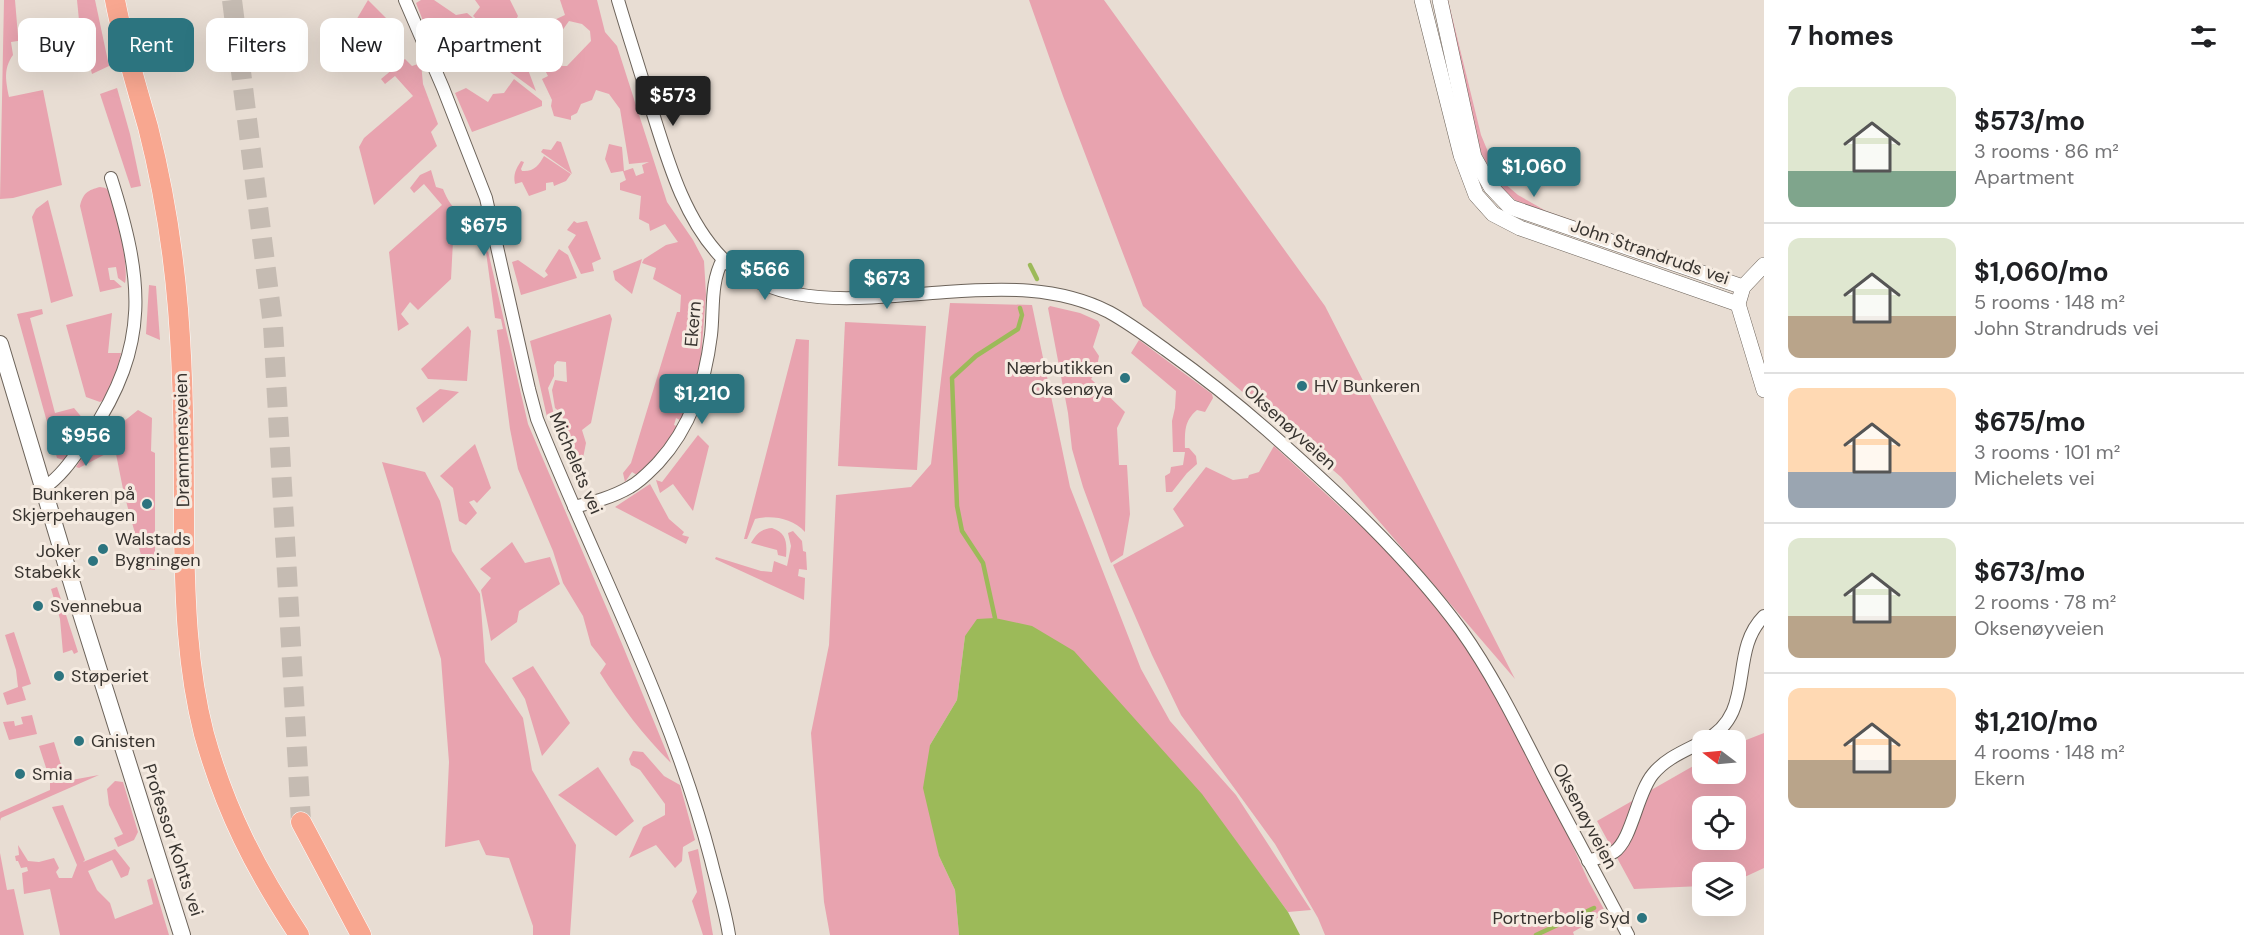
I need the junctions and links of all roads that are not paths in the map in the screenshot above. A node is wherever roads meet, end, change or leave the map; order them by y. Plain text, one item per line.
1 (115, 0) edge
2 (405, 0) edge
3 (618, 0) edge
4 (1422, 0) edge
5 (1440, 0) edge
6 (111, 178) dead end
7 (723, 259) junction
8 (1764, 265) edge
9 (1743, 286) junction
10 (1738, 304) junction
11 (0, 344) edge
12 (1764, 390) edge
13 (44, 488) junction
14 (574, 507) junction
15 (1764, 616) edge
16 (1720, 730) edge
17 (1692, 747) edge
18 (301, 822) tunnel mouth
19 (1588, 861) junction
20 (183, 935) edge
21 (299, 935) edge
22 (361, 935) edge
23 (729, 935) edge
24 (1628, 935) edge

1 - 21 highway, Drammensveien
2 - 14 street, Michelets vei
3 - 7 street
4 - 10 street, John Strandruds vei
5 - 9 street, John Strandruds vei
6 - 13 street
7 - 14 street, Ekern
7 - 19 street, Oksenøyveien
8 - 9 street
9 - 10 street
10 - 12 street
11 - 13 main road, Professor Kohts vei
13 - 20 main road, Professor Kohts vei
14 - 23 street, Michelets vei
15 - 16 street
17 - 19 street
18 - 22 highway
19 - 24 street, Oksenøyveien

